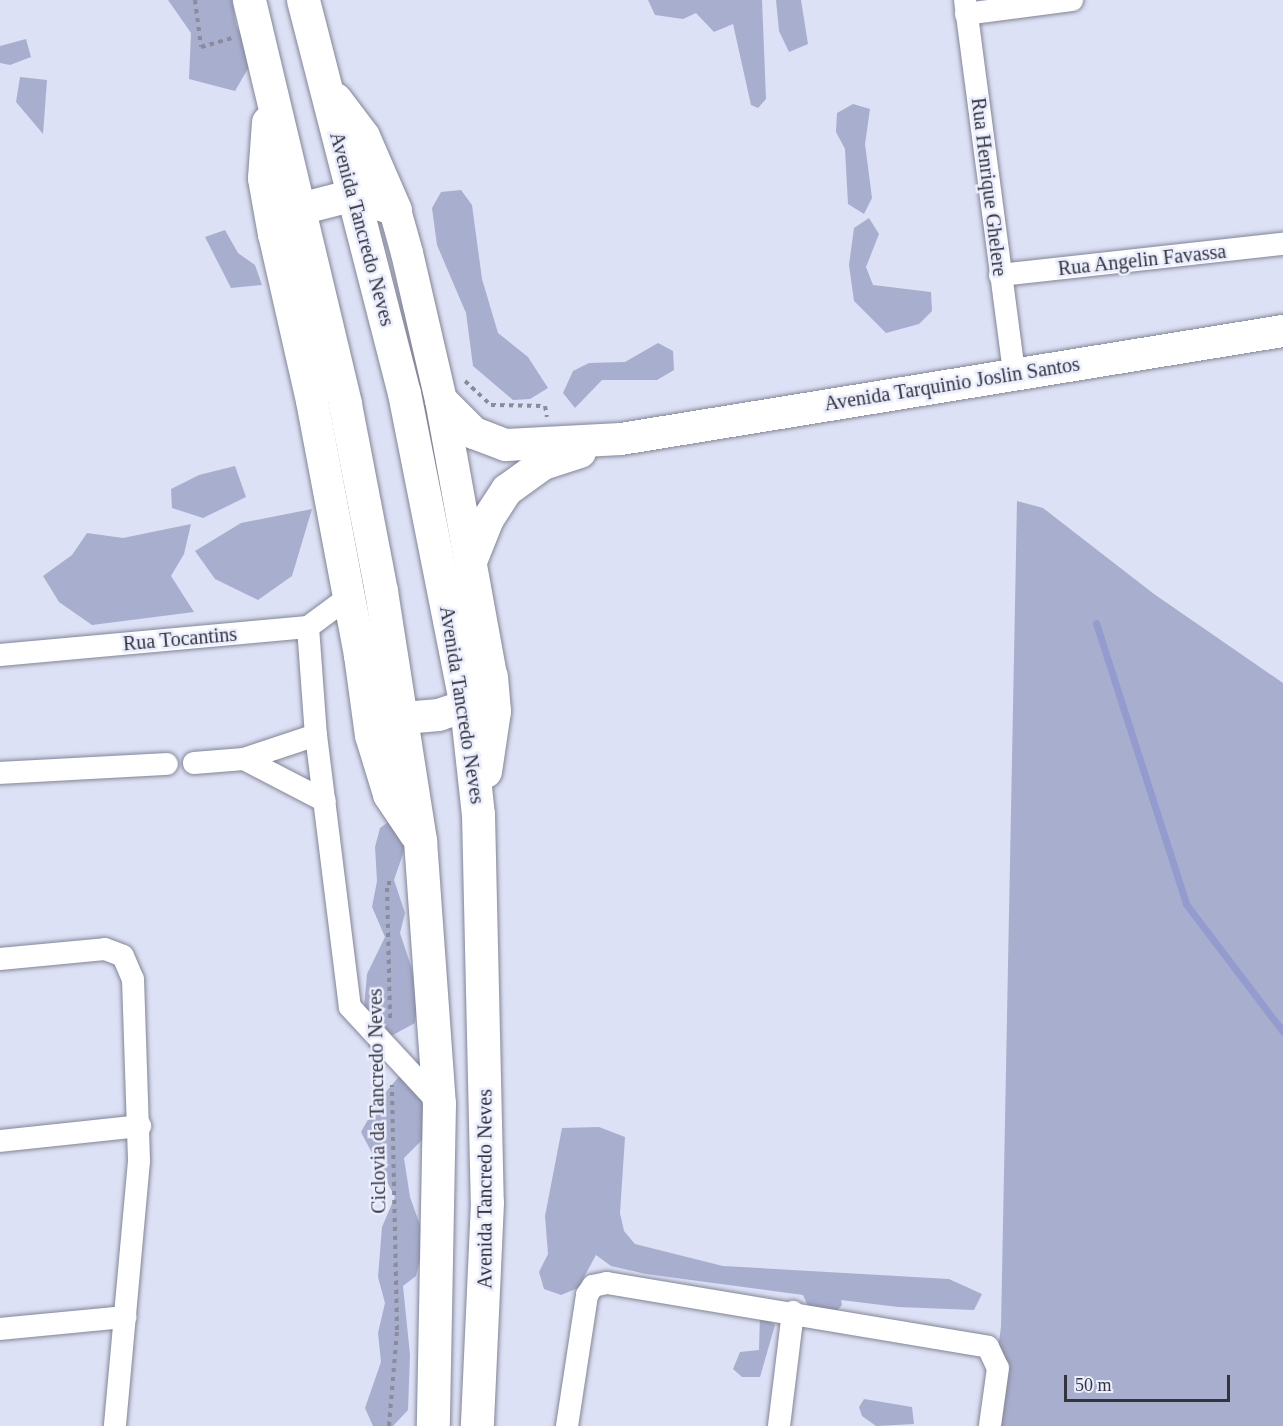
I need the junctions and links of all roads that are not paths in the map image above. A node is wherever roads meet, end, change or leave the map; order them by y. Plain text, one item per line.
1 (249, 0) edge
2 (303, 0) edge
3 (1072, 0) edge
4 (966, 7) edge
5 (324, 83) junction
6 (270, 90) junction
7 (354, 195) junction
8 (300, 209) junction
9 (395, 210) junction
10 (274, 234) junction
11 (1283, 244) edge
12 (1000, 275) junction
13 (1283, 331) edge
14 (1014, 373) junction
15 (441, 400) junction
16 (621, 439) junction
17 (472, 559) junction
18 (350, 596) junction
19 (308, 627) junction
20 (0, 655) edge
21 (360, 655) junction
22 (491, 676) junction
23 (466, 706) junction
24 (401, 718) junction
25 (316, 735) junction
26 (244, 759) junction
27 (194, 763) dead end
28 (167, 764) dead end
29 (0, 773) edge
30 (325, 801) junction
31 (478, 814) junction
32 (420, 840) junction
33 (0, 959) edge
34 (439, 1103) junction
35 (140, 1126) junction
36 (0, 1141) edge
37 (793, 1312) junction
38 (125, 1317) junction
39 (0, 1329) edge
40 (115, 1426) edge
41 (433, 1426) edge
42 (477, 1426) edge
43 (567, 1426) edge
44 (780, 1426) edge
45 (990, 1426) edge

1 - 6 main road
2 - 5 main road, Avenida Tancredo Neves
3 - 4 street
4 - 12 street, Rua Henrique Ghelere
5 - 7 main road, Avenida Tancredo Neves
5 - 9 main road
6 - 8 main road
6 - 10 main road
7 - 8 main road
7 - 9 main road
7 - 23 main road, Avenida Tancredo Neves
8 - 10 main road
8 - 24 main road
9 - 15 main road
10 - 18 main road
11 - 12 street, Rua Angelin Favassa
12 - 14 street, Rua Henrique Ghelere
13 - 14 main road, Avenida Tarquinio Joslin Santos
14 - 16 main road, Avenida Tarquinio Joslin Santos
15 - 16 main road, Avenida Tarquinio Joslin Santos
15 - 17 main road
16 - 17 main road, Avenida Tarquinio Joslin Santos
17 - 22 main road
18 - 19 street
18 - 21 main road
19 - 20 street, Rua Tocantins
19 - 25 street
21 - 24 main road
21 - 32 main road
22 - 23 main road
22 - 31 main road
23 - 24 main road
23 - 31 main road, Avenida Tancredo Neves
24 - 32 main road
25 - 26 street
25 - 30 street
26 - 27 street
26 - 30 street
28 - 29 street
30 - 34 street
31 - 42 main road, Avenida Tancredo Neves
32 - 34 main road
33 - 35 street
34 - 41 main road
35 - 36 street
35 - 38 street
37 - 43 street
37 - 44 street
37 - 45 street
38 - 39 street
38 - 40 street

